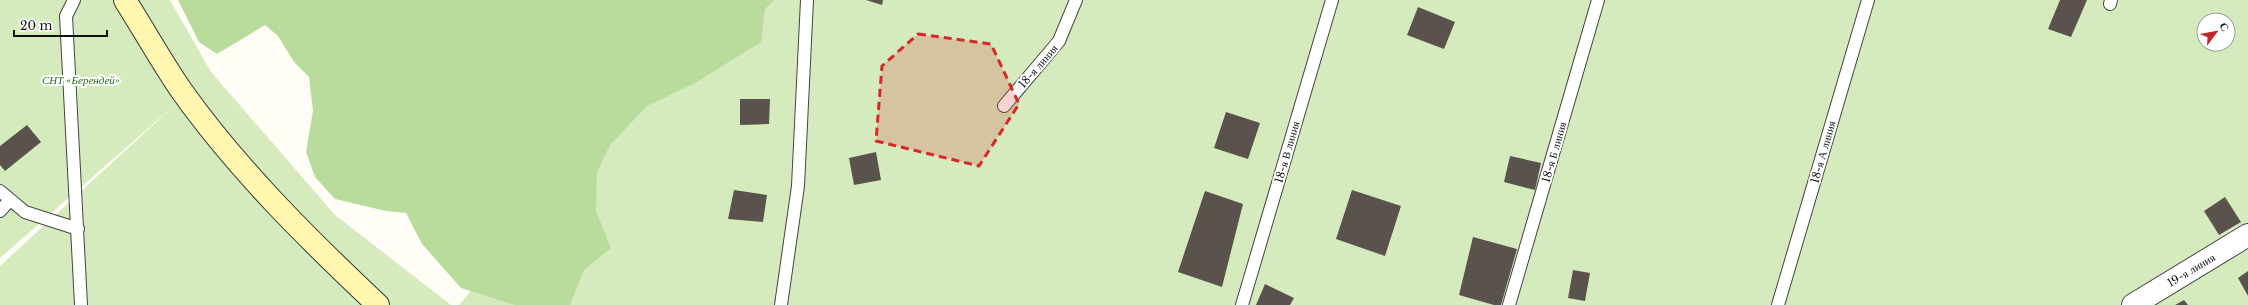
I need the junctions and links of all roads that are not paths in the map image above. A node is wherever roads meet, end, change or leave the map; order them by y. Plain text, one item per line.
1 (74, 0) edge
2 (125, 0) edge
3 (807, 0) edge
4 (1076, 0) edge
5 (1332, 0) edge
6 (1598, 0) edge
7 (1868, 0) edge
8 (1004, 106) dead end
9 (0, 191) edge
10 (10, 200) junction
11 (0, 211) edge
12 (78, 229) junction
13 (2248, 235) edge
14 (82, 305) edge
15 (378, 305) edge
16 (781, 305) edge
17 (1242, 305) edge
18 (1509, 305) edge
19 (1778, 305) edge
20 (2133, 305) edge

1 - 12 lane
2 - 15 street
3 - 16 lane
4 - 8 lane, 18-я линия
5 - 17 lane, 18-я В линия
6 - 18 lane, 18-я Б линия
7 - 19 lane, 18-я А линия
9 - 10 lane
10 - 11 lane
10 - 12 lane
12 - 14 lane
13 - 20 street, 19-я линия

